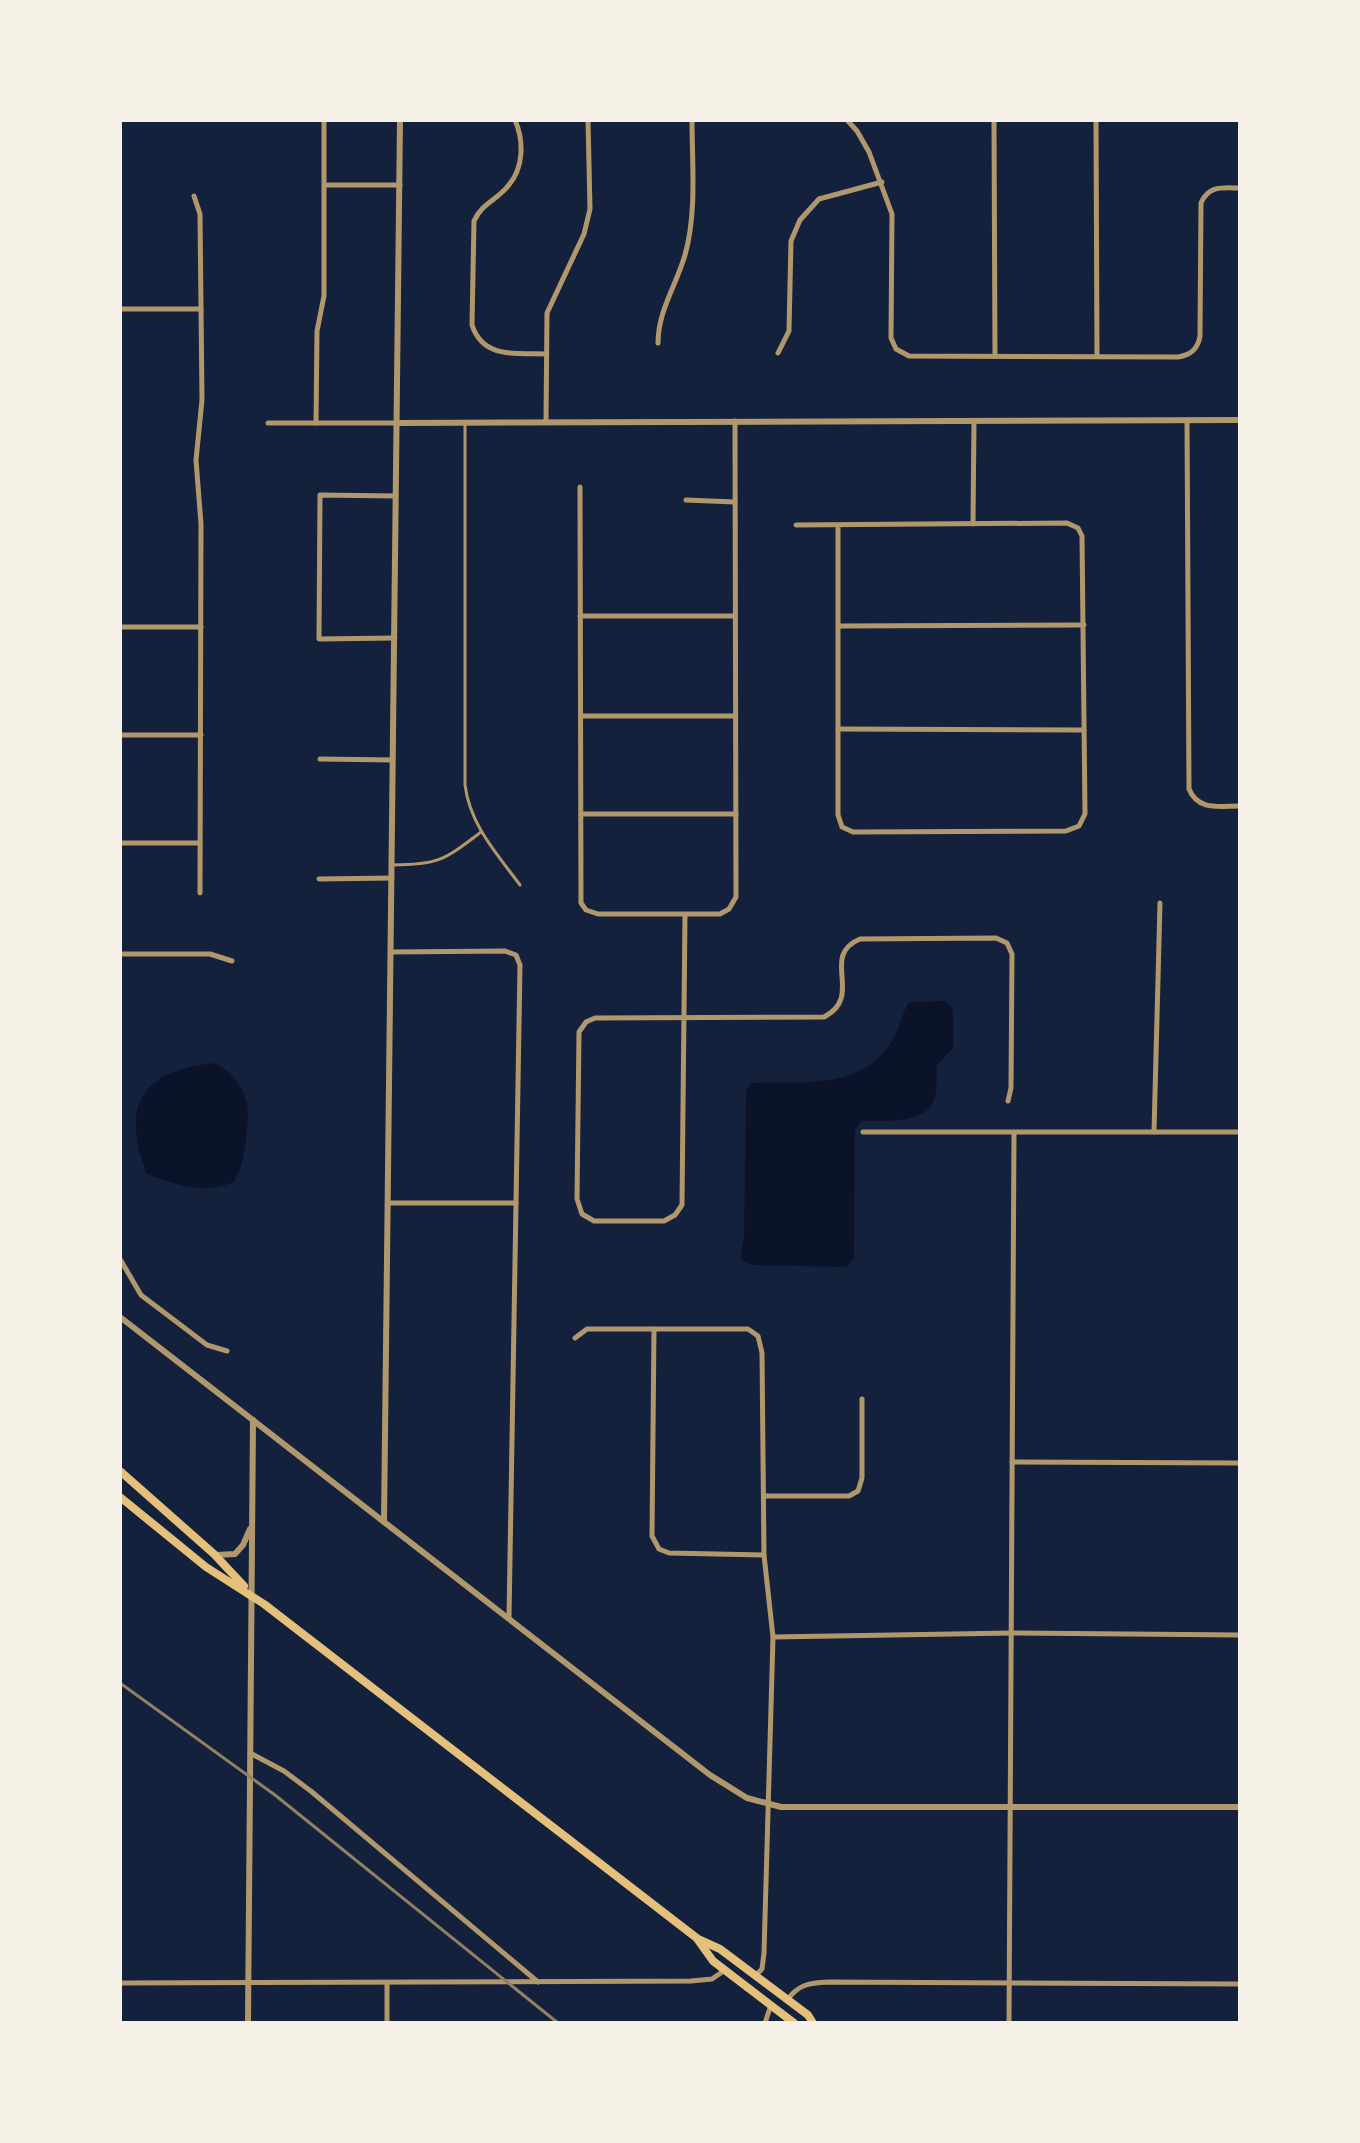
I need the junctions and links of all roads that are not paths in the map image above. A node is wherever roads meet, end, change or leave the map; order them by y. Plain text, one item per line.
1 (324, 120) edge
2 (400, 120) edge
3 (515, 120) edge
4 (588, 120) edge
5 (692, 120) edge
6 (847, 120) edge
7 (994, 120) edge
8 (1096, 120) edge
9 (882, 182) junction
10 (325, 185) junction
11 (400, 185) junction
12 (1240, 188) edge
13 (194, 196) dead end
14 (120, 309) edge
15 (201, 309) junction
16 (658, 343) dead end
17 (778, 353) dead end
18 (546, 354) junction
19 (995, 356) junction
20 (1097, 356) junction
21 (1187, 420) junction
22 (1240, 420) edge
23 (546, 421) junction
24 (735, 421) junction
25 (974, 421) junction
26 (268, 423) dead end
27 (316, 423) junction
28 (397, 423) junction
29 (465, 423) junction
30 (580, 487) dead end
31 (396, 496) junction
32 (686, 500) dead end
33 (735, 502) junction
34 (973, 524) junction
35 (796, 525) dead end
36 (838, 526) junction
37 (580, 616) junction
38 (735, 616) junction
39 (1084, 625) junction
40 (839, 626) junction
41 (120, 627) edge
42 (201, 627) junction
43 (395, 638) junction
44 (581, 716) junction
45 (735, 716) junction
46 (838, 729) junction
47 (1084, 730) junction
48 (120, 735) edge
49 (201, 735) junction
50 (320, 759) dead end
51 (393, 760) junction
52 (1240, 806) edge
53 (581, 814) junction
54 (736, 814) junction
55 (481, 832) junction
56 (120, 843) edge
57 (200, 843) junction
58 (392, 865) junction
59 (392, 878) junction
60 (319, 879) dead end
61 (520, 885) dead end
62 (200, 893) dead end
63 (1160, 903) dead end
64 (685, 915) junction
65 (391, 952) junction
66 (120, 954) edge
67 (232, 961) dead end
68 (685, 1016) junction
69 (1008, 1101) dead end
70 (863, 1132) dead end
71 (1154, 1132) junction
72 (1240, 1132) edge
73 (1014, 1133) junction
74 (388, 1203) junction
75 (516, 1203) junction
76 (120, 1259) edge
77 (120, 1317) edge
78 (654, 1329) junction
79 (575, 1338) dead end
80 (227, 1351) dead end
81 (862, 1399) dead end
82 (253, 1420) junction
83 (1012, 1462) junction
84 (1240, 1463) edge
85 (120, 1471) edge
86 (765, 1496) junction
87 (120, 1497) edge
88 (384, 1522) junction
89 (252, 1526) junction
90 (214, 1554) junction
91 (764, 1555) junction
92 (252, 1595) junction
93 (509, 1618) junction
94 (1012, 1633) junction
95 (1240, 1635) edge
96 (773, 1637) junction
97 (252, 1754) junction
98 (769, 1806) junction
99 (1010, 1807) junction
100 (1240, 1807) edge
101 (698, 1939) junction
102 (726, 1970) junction
103 (755, 1976) junction
104 (120, 1983) edge
105 (387, 1983) junction
106 (539, 1983) junction
107 (249, 1984) junction
108 (1009, 1984) junction
109 (1240, 1984) edge
110 (787, 2000) junction
111 (771, 2004) junction
112 (248, 2023) edge
113 (387, 2023) edge
114 (765, 2023) edge
115 (794, 2023) edge
116 (813, 2023) edge
117 (1009, 2023) edge

1 - 10 street
2 - 11 street
3 - 18 street
4 - 18 street
5 - 16 street
6 - 9 street
7 - 19 street
8 - 20 street
9 - 17 street
9 - 19 street
10 - 11 street
10 - 27 street
11 - 28 street
12 - 20 street
13 - 15 street
14 - 15 street
15 - 42 street
18 - 23 street
19 - 20 street
21 - 22 street
21 - 25 street
21 - 52 street
23 - 24 street
23 - 29 street
24 - 25 street
24 - 33 street
25 - 34 street
26 - 27 street
27 - 28 street
28 - 29 street
28 - 31 street
29 - 55 lane
30 - 37 street
31 - 43 street
31 - 43 street
32 - 33 street
33 - 38 street
34 - 36 street
34 - 39 street
35 - 36 street
36 - 40 street
37 - 38 street
37 - 44 street
38 - 45 street
39 - 40 street
39 - 47 street
40 - 46 street
41 - 42 street
42 - 49 street
43 - 51 street
44 - 45 street
44 - 53 street
45 - 54 street
46 - 47 street
46 - 47 street
48 - 49 street
49 - 57 street
50 - 51 street
51 - 58 street
53 - 54 street
53 - 64 street
54 - 64 street
55 - 58 lane
55 - 61 lane
56 - 57 street
57 - 62 street
58 - 59 street
59 - 60 street
59 - 65 street
63 - 71 street
64 - 68 street
65 - 74 street
65 - 75 street
66 - 67 street
68 - 68 street
68 - 69 street
70 - 73 street
71 - 72 street
71 - 73 street
73 - 83 street
74 - 75 street
74 - 88 street
75 - 93 street
76 - 80 street
77 - 82 street
78 - 79 street
78 - 86 street
78 - 91 street
81 - 86 street
82 - 88 street
82 - 89 street
83 - 84 street
83 - 94 street
85 - 90 main road
86 - 91 street
87 - 92 main road
88 - 93 street
89 - 90 street
89 - 92 street
90 - 92 main road
91 - 96 street
92 - 97 street
92 - 101 main road
93 - 98 street
94 - 95 street
94 - 96 street
94 - 99 street
96 - 98 street
97 - 106 street
97 - 107 street
98 - 99 street
98 - 103 street
99 - 100 street
99 - 108 street
101 - 102 main road
101 - 103 main road
102 - 106 street
102 - 111 main road
103 - 110 main road
104 - 107 street
105 - 106 street
105 - 107 street
105 - 113 street
107 - 112 street
108 - 109 street
108 - 110 street
108 - 117 street
110 - 116 main road
111 - 114 street
111 - 115 main road

